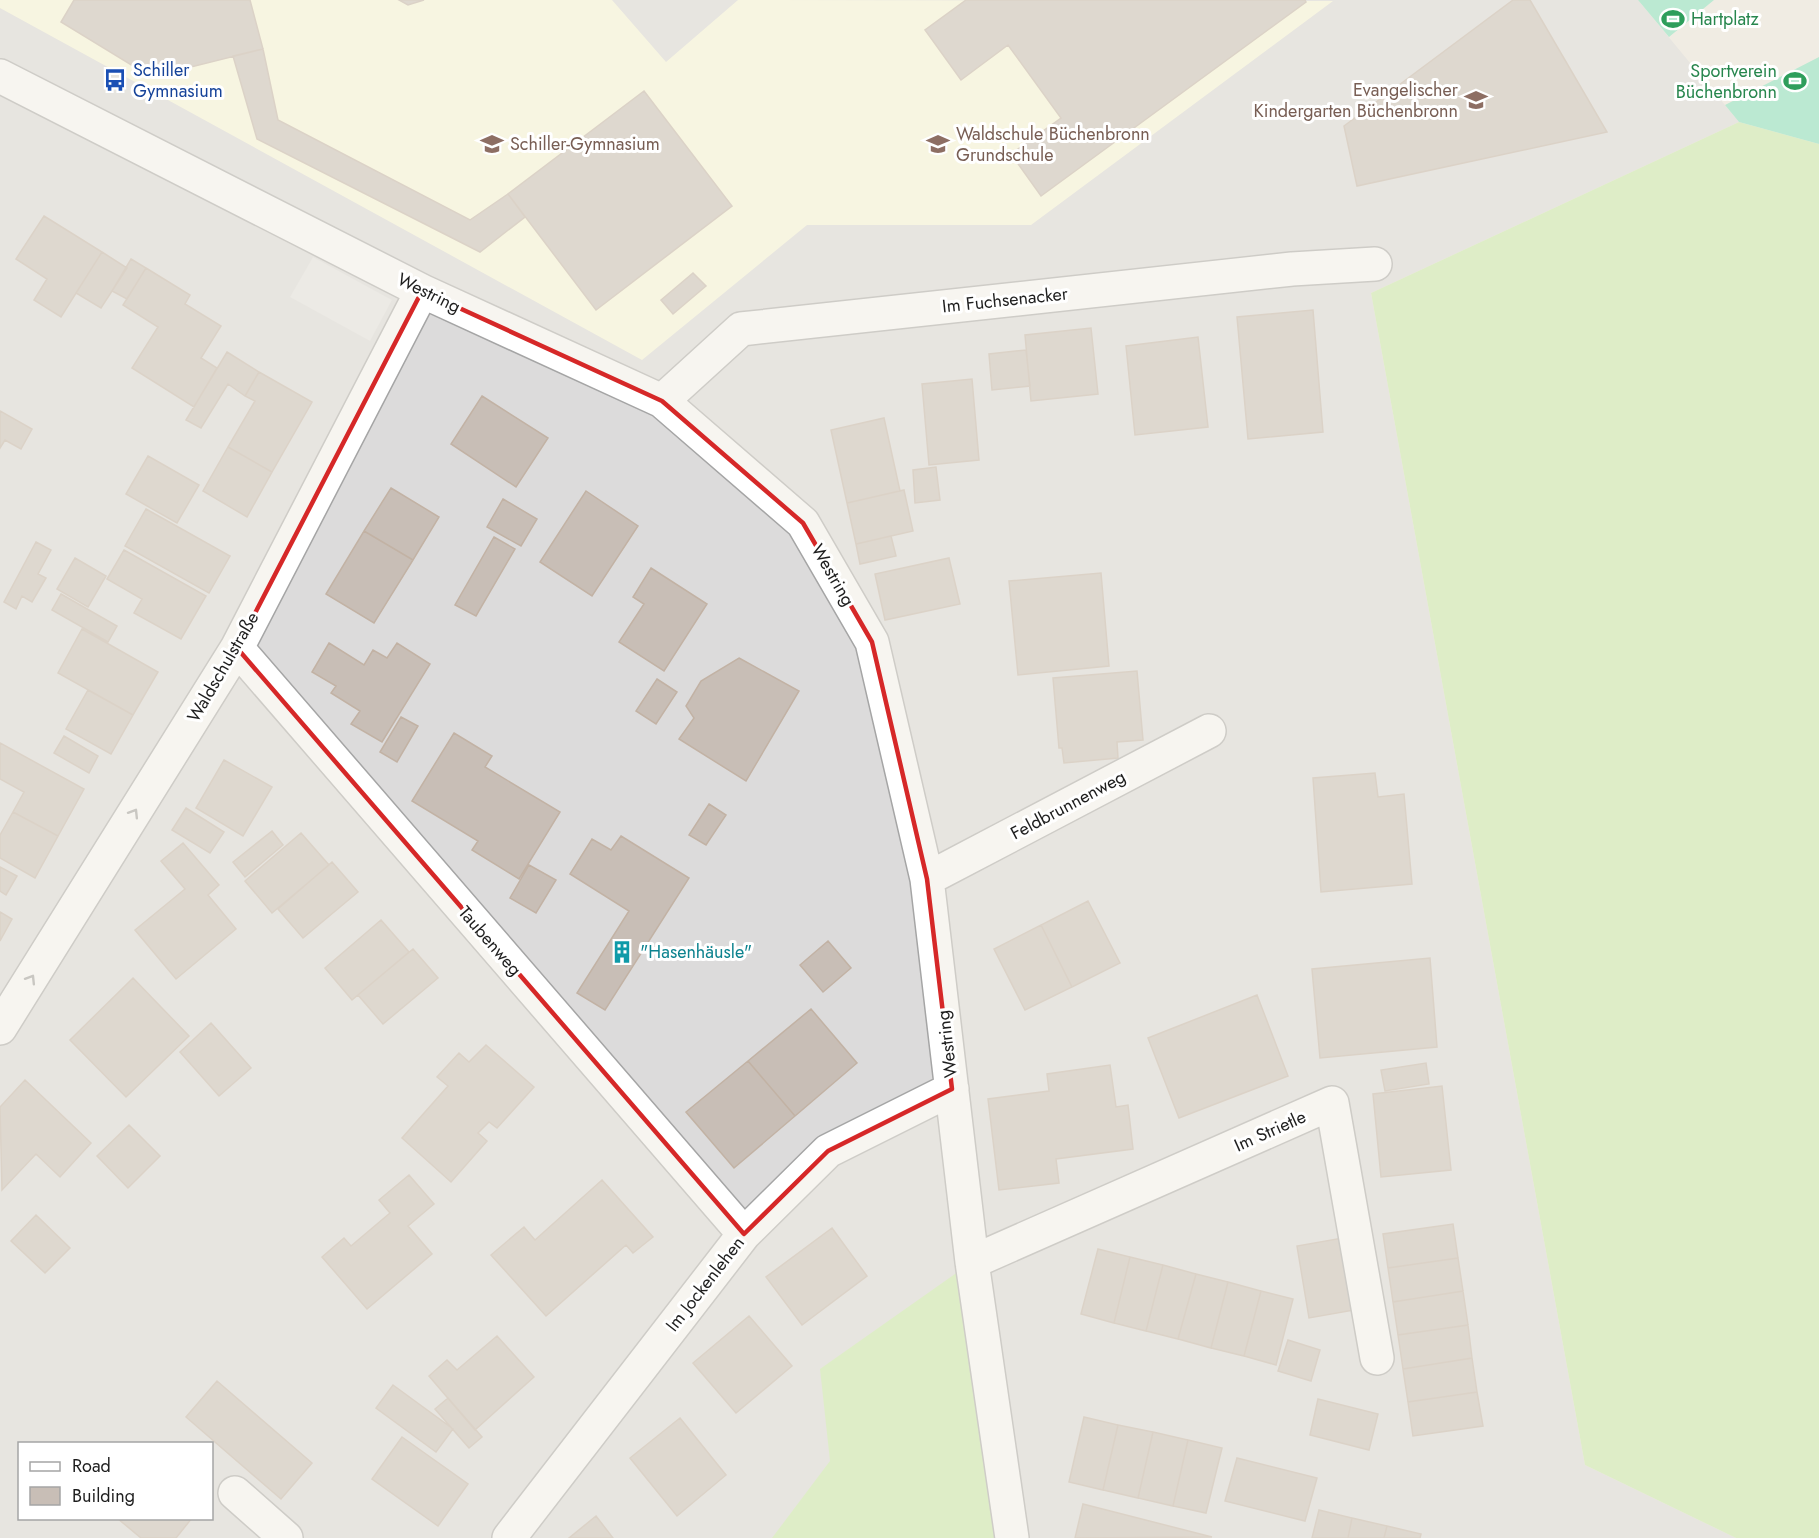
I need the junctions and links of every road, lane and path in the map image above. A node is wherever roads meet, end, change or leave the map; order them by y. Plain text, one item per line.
1 (0, 76) edge
2 (1375, 264) dead end
3 (422, 291) junction
4 (662, 401) junction
5 (237, 648) junction
6 (1209, 731) dead end
7 (927, 879) junction
8 (0, 1028) edge
9 (952, 1089) junction
10 (744, 1234) junction
11 (972, 1262) junction
12 (1377, 1358) dead end
13 (234, 1493) dead end
14 (286, 1538) edge
15 (509, 1538) edge
16 (1012, 1538) edge

1 - 3 street, Westring
2 - 4 street, Im Fuchsenacker
3 - 4 street, Westring
3 - 5 street, Waldschulstraße
4 - 7 street, Westring
8 -> 5 street, Waldschulstraße
5 - 10 street, Taubenweg
6 - 7 street, Feldbrunnenweg
7 - 9 street, Westring
9 - 10 street, Im Jockenlehen
9 - 11 street, Westring
10 - 15 street, Im Jockenlehen
11 - 12 street, Im Strietle
11 - 16 street, Westring
13 - 14 street

